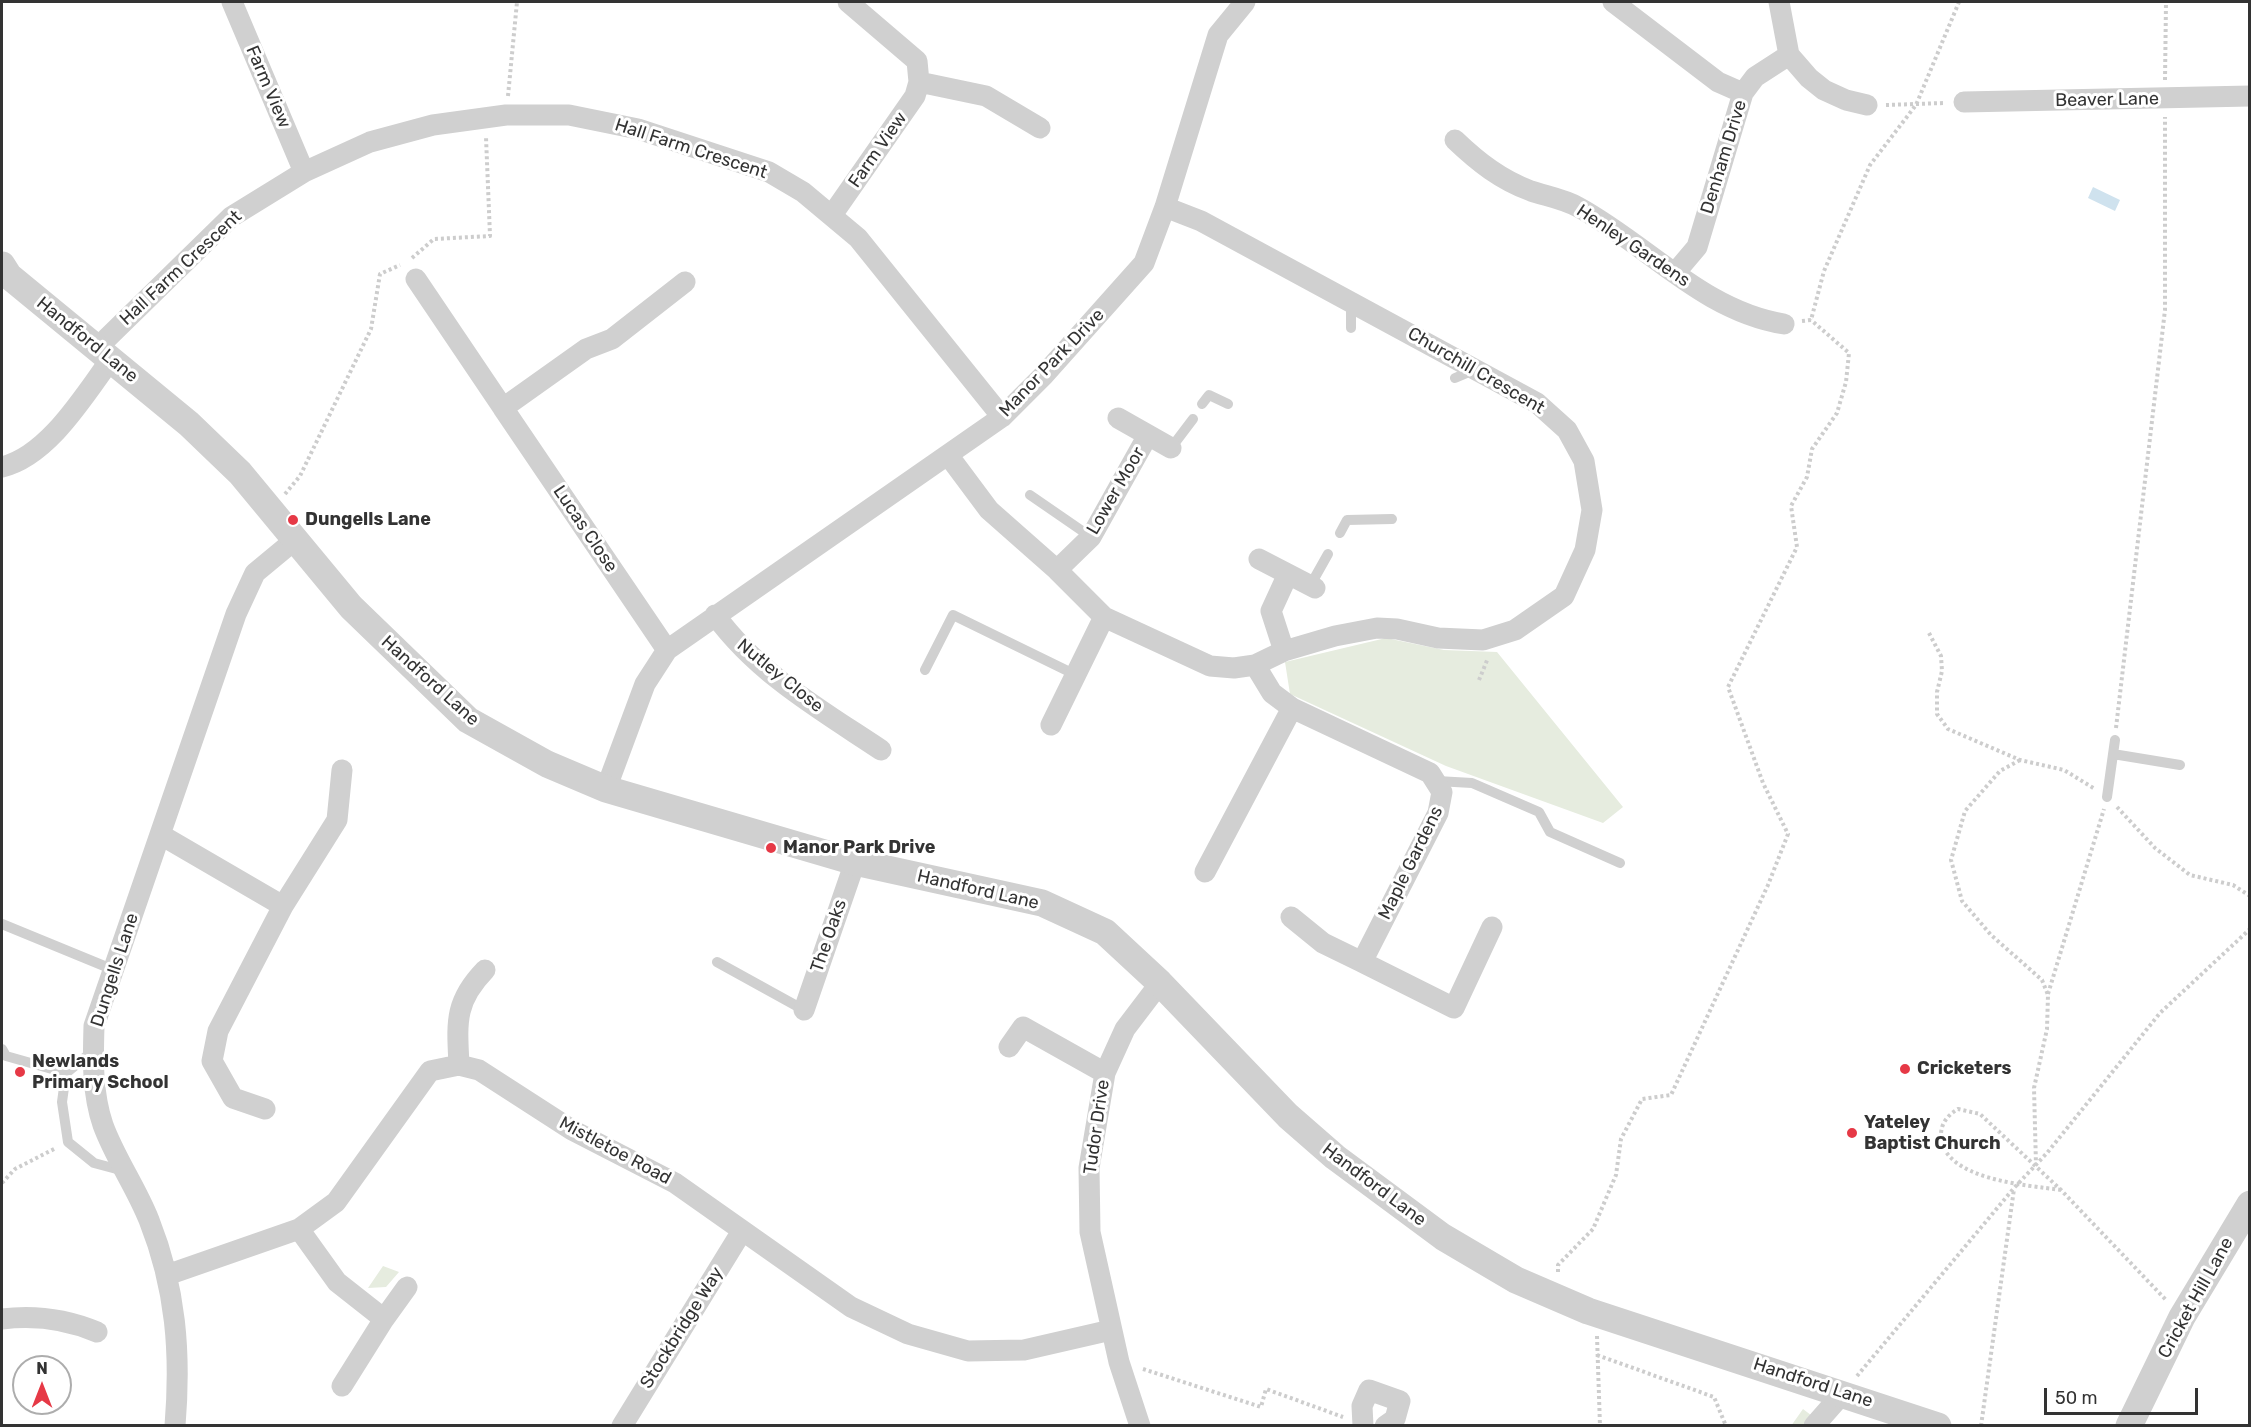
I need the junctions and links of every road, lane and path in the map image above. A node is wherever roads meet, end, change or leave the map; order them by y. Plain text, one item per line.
1 (232, 2) edge
2 (517, 2) edge
3 (848, 2) edge
4 (1245, 2) edge
5 (1613, 2) edge
6 (1779, 2) edge
7 (1959, 2) edge
8 (2166, 2) edge
9 (1789, 55) junction
10 (920, 82) junction
11 (1743, 93) junction
12 (2250, 96) edge
13 (2165, 99) junction
14 (1964, 102) joint
15 (1867, 105) joint
16 (1916, 105) junction
17 (507, 115) junction
18 (485, 118) junction
19 (1040, 128) dead end
20 (1455, 140) dead end
21 (304, 172) junction
22 (1165, 207) junction
23 (832, 215) junction
24 (2, 265) edge
25 (1674, 273) junction
26 (416, 279) dead end
27 (685, 282) dead end
28 (1351, 300) junction
29 (1811, 320) junction
30 (1784, 324) joint
31 (1351, 328) dead end
32 (104, 353) junction
33 (1476, 369) junction
34 (1455, 378) dead end
35 (1202, 404) dead end
36 (1228, 404) dead end
37 (503, 408) junction
38 (1002, 417) junction
39 (1118, 418) dead end
40 (1193, 419) dead end
41 (1148, 435) junction
42 (1171, 448) joint
43 (948, 455) junction
44 (2, 467) edge
45 (1030, 495) dead end
46 (280, 499) dead end
47 (1392, 519) dead end
48 (1340, 533) dead end
49 (1091, 537) junction
50 (296, 539) junction
51 (1328, 555) dead end
52 (1259, 559) dead end
53 (1057, 570) junction
54 (1287, 574) junction
55 (1312, 587) joint
56 (715, 615) junction
57 (1104, 617) junction
58 (1929, 633) dead end
59 (667, 650) junction
60 (1284, 651) junction
61 (1255, 665) junction
62 (926, 670) dead end
63 (1076, 675) junction
64 (1292, 708) junction
65 (1936, 714) dead end
66 (1052, 725) dead end
67 (2115, 741) joint
68 (881, 750) dead end
69 (2113, 754) junction
70 (2020, 760) dead end
71 (2180, 765) dead end
72 (342, 770) dead end
73 (1437, 781) junction
74 (606, 789) junction
75 (2108, 797) joint
76 (161, 835) junction
77 (855, 862) junction
78 (1620, 863) dead end
79 (1205, 872) dead end
80 (283, 906) junction
81 (1291, 916) dead end
82 (2, 924) edge
83 (1492, 927) dead end
84 (2250, 929) edge
85 (717, 962) dead end
86 (1362, 962) junction
87 (114, 970) junction
88 (485, 970) dead end
89 (1160, 983) junction
90 (2048, 995) junction
91 (804, 1010) joint
92 (1009, 1047) dead end
93 (2, 1049) edge
94 (93, 1051) junction
95 (459, 1065) junction
96 (66, 1073) junction
97 (1105, 1073) junction
98 (265, 1109) dead end
99 (68, 1142) junction
100 (2036, 1166) junction
101 (124, 1171) junction
102 (2, 1183) edge
103 (2018, 1184) junction
104 (2014, 1188) junction
105 (2061, 1190) junction
106 (2250, 1204) edge
107 (299, 1229) junction
108 (742, 1231) junction
109 (167, 1275) junction
110 (407, 1287) dead end
111 (1558, 1298) junction
112 (1597, 1314) junction
113 (2182, 1317) junction
114 (2, 1319) edge
115 (384, 1319) junction
116 (1112, 1330) junction
117 (97, 1332) dead end
118 (1597, 1355) junction
119 (1119, 1362) junction
120 (342, 1386) dead end
121 (1844, 1393) junction
122 (175, 1425) edge
123 (622, 1425) edge
124 (1140, 1425) edge
125 (1363, 1425) edge
126 (1369, 1425) edge
127 (1385, 1425) edge
128 (1600, 1425) edge
129 (1726, 1425) edge
130 (1814, 1425) edge
131 (1938, 1425) edge
132 (1981, 1425) edge
133 (2128, 1425) edge

1 - 21 street, Farm View
2 - 17 path
3 - 10 street
4 - 22 street, Manor Park Drive
5 - 11 street
6 - 9 street
7 - 16 path
8 - 13 path
9 - 11 street, Denham Drive
9 - 15 street
10 - 19 street
10 - 23 street, Farm View
11 - 25 street, Denham Drive
12 - 13 street, Beaver Lane
13 - 14 street, Beaver Lane
13 - 67 path
14 - 16 path
15 - 16 path
16 - 29 path
17 - 18 street, Hall Farm Crescent
17 - 23 street, Hall Farm Crescent
18 - 21 street, Hall Farm Crescent
18 - 46 path
20 - 25 street, Henley Gardens
21 - 32 street, Hall Farm Crescent
22 - 28 street, Churchill Crescent
22 - 38 street, Manor Park Drive
23 - 38 street, Hall Farm Crescent
24 - 32 street, Handford Lane
25 - 30 street, Henley Gardens
26 - 37 street, Lucas Close
27 - 37 street
28 - 31 lane
28 - 33 street, Churchill Crescent
29 - 30 path
29 - 111 path
32 - 44 street, Hall Farm Crescent
32 - 50 street, Handford Lane
33 - 34 lane
33 - 60 street, Churchill Crescent
35 - 36 lane
37 - 59 street, Lucas Close
38 - 43 street, Manor Park Drive
39 - 41 street, Lower Moor
40 - 42 lane
41 - 42 street, Lower Moor
41 - 49 street, Lower Moor
43 - 53 street, Churchill Crescent
43 - 56 street, Manor Park Drive
45 - 49 lane
47 - 48 lane
49 - 53 street, Lower Moor
50 - 74 street, Handford Lane
50 - 76 street, Dungells Lane
51 - 55 lane
52 - 54 street
53 - 57 street, Churchill Crescent
54 - 55 street
54 - 60 street
56 - 59 street, Manor Park Drive
56 - 68 street, Nutley Close
57 - 61 street, Churchill Crescent
57 - 63 street
58 - 65 path
59 - 74 street, Manor Park Drive
60 - 61 street, Churchill Crescent
61 - 64 street, Maple Gardens
62 - 63 lane
63 - 66 street
64 - 73 street, Maple Gardens
64 - 79 street
67 - 69 lane
69 - 71 lane
69 - 75 lane
70 - 90 path
72 - 80 street
73 - 78 lane
73 - 86 street, Maple Gardens
74 - 77 street, Handford Lane
75 - 90 path
76 - 80 street
76 - 87 street, Dungells Lane
77 - 89 street, Handford Lane
77 - 91 street, The Oaks
80 - 98 street
81 - 86 street
82 - 87 lane
83 - 86 street
84 - 100 path
85 - 91 lane
87 - 94 street, Dungells Lane
88 - 95 street
89 - 97 street, Tudor Drive
89 - 111 street, Handford Lane
90 - 100 path
92 - 97 street
93 - 96 lane
94 - 96 lane
94 - 101 street, Dungells Lane
95 - 107 street
95 - 108 street, Mistletoe Road
96 - 99 lane
97 - 116 street, Tudor Drive
99 - 101 lane
99 - 102 path
100 - 103 path
100 - 103 path
100 - 105 path
101 - 109 street, Dungells Lane
103 - 104 path
103 - 105 path
104 - 121 path
104 - 132 path
105 - 113 path
106 - 113 street, Cricket Hill Lane
107 - 109 street
107 - 115 street
108 - 116 street, Mistletoe Road
108 - 123 street, Stockbridge Way
109 - 122 street, Dungells Lane
110 - 115 street
111 - 112 street, Handford Lane
112 - 118 path
112 - 121 street, Handford Lane
113 - 133 street, Cricket Hill Lane
114 - 117 street
115 - 120 street
116 - 119 street, Tudor Drive
118 - 128 path
118 - 129 path
119 - 124 street, Tudor Drive
119 - 125 path
121 - 130 street
121 - 131 street, Handford Lane
125 - 126 street
125 - 127 street

